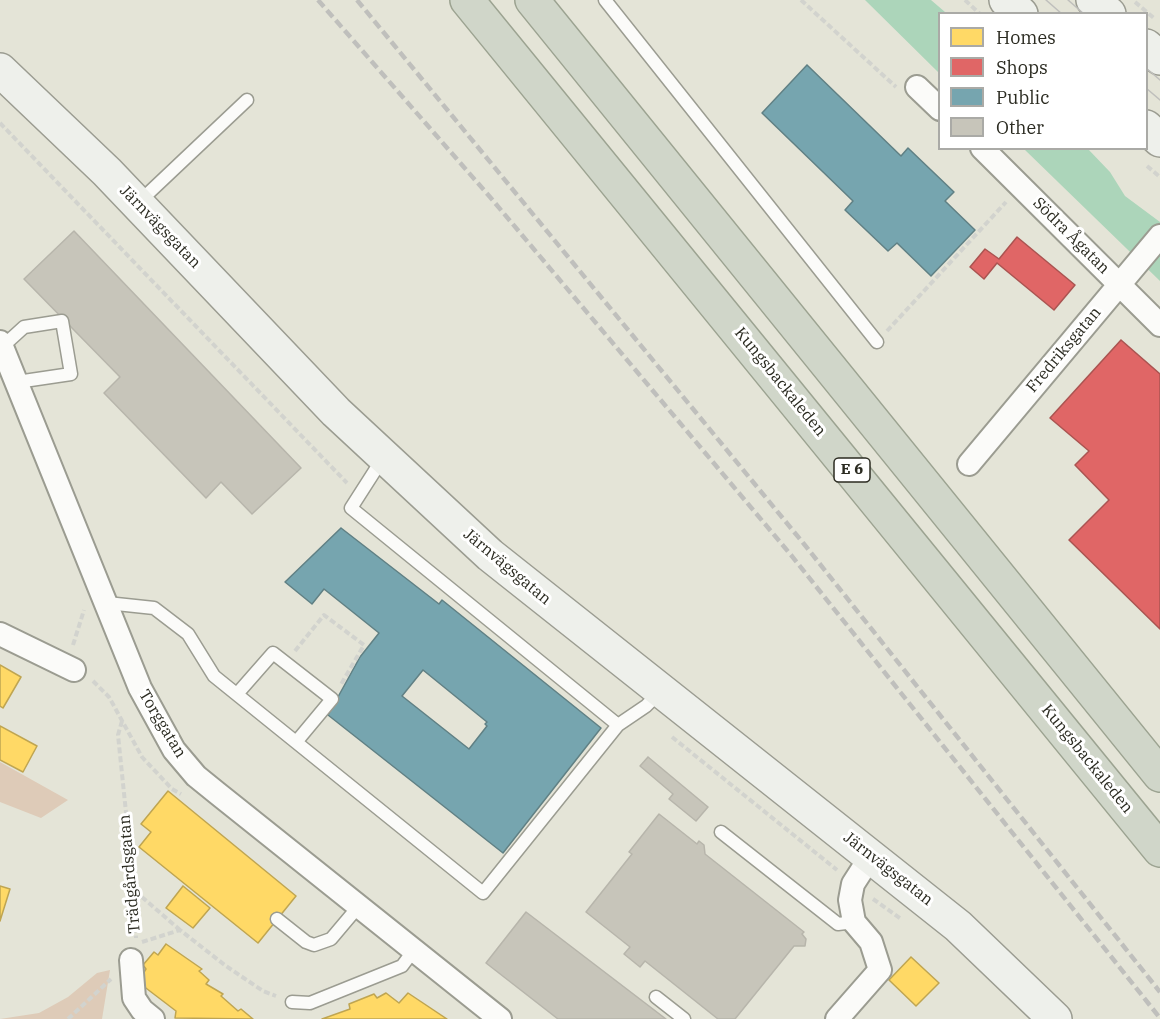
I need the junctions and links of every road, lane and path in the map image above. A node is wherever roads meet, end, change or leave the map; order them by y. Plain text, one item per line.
1 (467, 0) edge
2 (532, 0) edge
3 (604, 0) edge
4 (801, 0) edge
5 (965, 0) edge
6 (1006, 0) edge
7 (1093, 0) edge
8 (1133, 0) edge
9 (978, 12) edge
10 (1019, 12) edge
11 (1107, 12) edge
12 (1146, 12) edge
13 (1148, 13) edge
14 (1160, 24) edge
15 (1148, 48) edge
16 (1160, 58) edge
17 (0, 70) edge
18 (917, 87) joint
19 (247, 100) dead end
20 (938, 108) edge
21 (0, 123) edge
22 (1148, 129) edge
23 (1160, 140) edge
24 (984, 150) edge
25 (1021, 186) junction
26 (137, 204) junction
27 (1160, 236) edge
28 (1125, 278) junction
29 (1160, 325) edge
30 (878, 342) joint
31 (1, 344) edge
32 (17, 382) junction
33 (384, 456) junction
34 (969, 464) dead end
35 (350, 485) dead end
36 (107, 603) junction
37 (0, 634) edge
38 (286, 663) junction
39 (74, 670) joint
40 (660, 692) junction
41 (237, 694) junction
42 (332, 699) junction
43 (122, 721) junction
44 (618, 725) junction
45 (297, 741) junction
46 (1160, 775) edge
47 (190, 799) dead end
48 (721, 832) dead end
49 (1160, 850) edge
50 (871, 856) junction
51 (134, 890) junction
52 (358, 907) junction
53 (278, 919) dead end
54 (854, 922) junction
55 (180, 930) junction
56 (414, 950) junction
57 (133, 951) junction
58 (656, 997) dead end
59 (292, 1002) joint
60 (68, 1019) edge
61 (153, 1019) edge
62 (500, 1019) edge
63 (684, 1019) edge
64 (837, 1019) edge
65 (1055, 1019) edge

1 - 49 highway, Kungsbackaleden / E 6
2 - 46 highway
3 - 30 lane
4 - 18 path
5 - 9 path
6 - 10 street
7 - 11 street
8 - 12 path
13 - 14 path
15 - 16 street
17 - 26 street, Järnvägsgatan
18 - 20 street
19 - 26 lane
21 - 35 path
22 - 23 street
24 - 25 street, Södra Ågatan
25 - 28 street, Södra Ågatan
25 - 30 path
26 - 33 street, Järnvägsgatan
27 - 28 street, Fredriksgatan
28 - 29 street, Södra Ågatan
28 - 34 street, Fredriksgatan
31 - 32 street, Torggatan
31 - 32 lane
32 - 36 street, Torggatan
33 - 40 street, Järnvägsgatan
33 - 44 lane
36 - 41 lane
36 - 52 street, Torggatan
37 - 39 street
38 - 41 lane
38 - 42 lane
38 - 42 path
39 - 43 path
40 - 44 lane
40 - 50 street, Järnvägsgatan
41 - 45 lane
42 - 45 lane
43 - 47 path
43 - 51 path, Trädgårdsgatan
44 - 45 lane
48 - 54 lane
50 - 54 street
50 - 65 street, Järnvägsgatan
51 - 55 path
51 - 57 path, Trädgårdsgatan
52 - 53 lane
52 - 56 street, Torggatan
54 - 64 street
55 - 57 path
55 - 59 path
56 - 59 lane
56 - 62 street, Torggatan
57 - 60 path
57 - 61 street
58 - 63 lane

